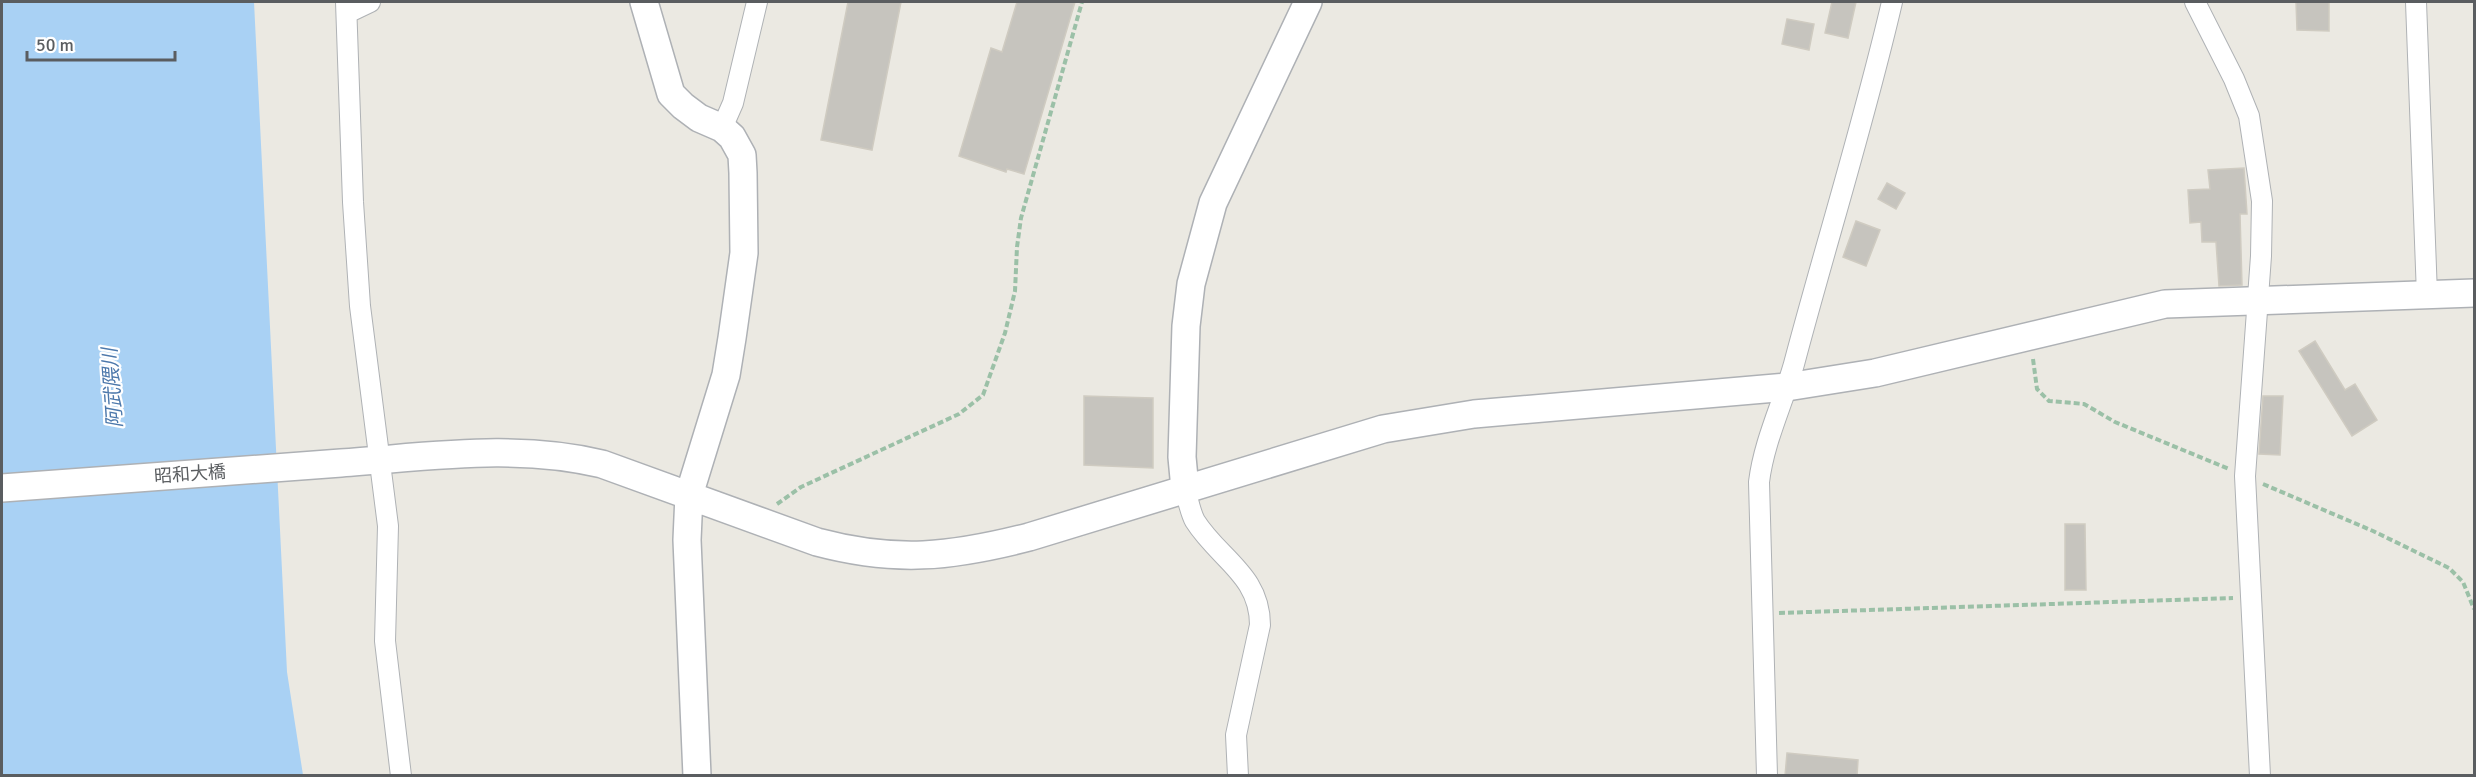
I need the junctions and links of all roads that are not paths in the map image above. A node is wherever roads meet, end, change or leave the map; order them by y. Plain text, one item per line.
1 (370, 2) edge
2 (644, 2) edge
3 (757, 2) edge
4 (1308, 2) edge
5 (1892, 2) edge
6 (2195, 2) edge
7 (2416, 2) edge
8 (346, 7) edge
9 (722, 128) junction
10 (2475, 293) edge
11 (2427, 294) junction
12 (2258, 302) junction
13 (1788, 387) junction
14 (379, 460) junction
15 (2, 488) edge
16 (1185, 489) junction
17 (689, 495) junction
18 (401, 776) edge
19 (697, 776) edge
20 (1238, 776) edge
21 (1767, 776) edge
22 (2260, 776) edge

1 - 8 street
2 - 9 street
3 - 9 street
4 - 16 street
5 - 13 street
6 - 12 street
7 - 11 street
8 - 14 street
9 - 17 street
10 - 11 street, 昭和大橋
11 - 12 street, 昭和大橋
12 - 13 street, 昭和大橋
12 - 22 street
13 - 16 street, 昭和大橋
13 - 21 street
14 - 15 street, 昭和大橋
14 - 17 street, 昭和大橋
14 - 18 street
16 - 17 street, 昭和大橋
16 - 20 street
17 - 19 street

